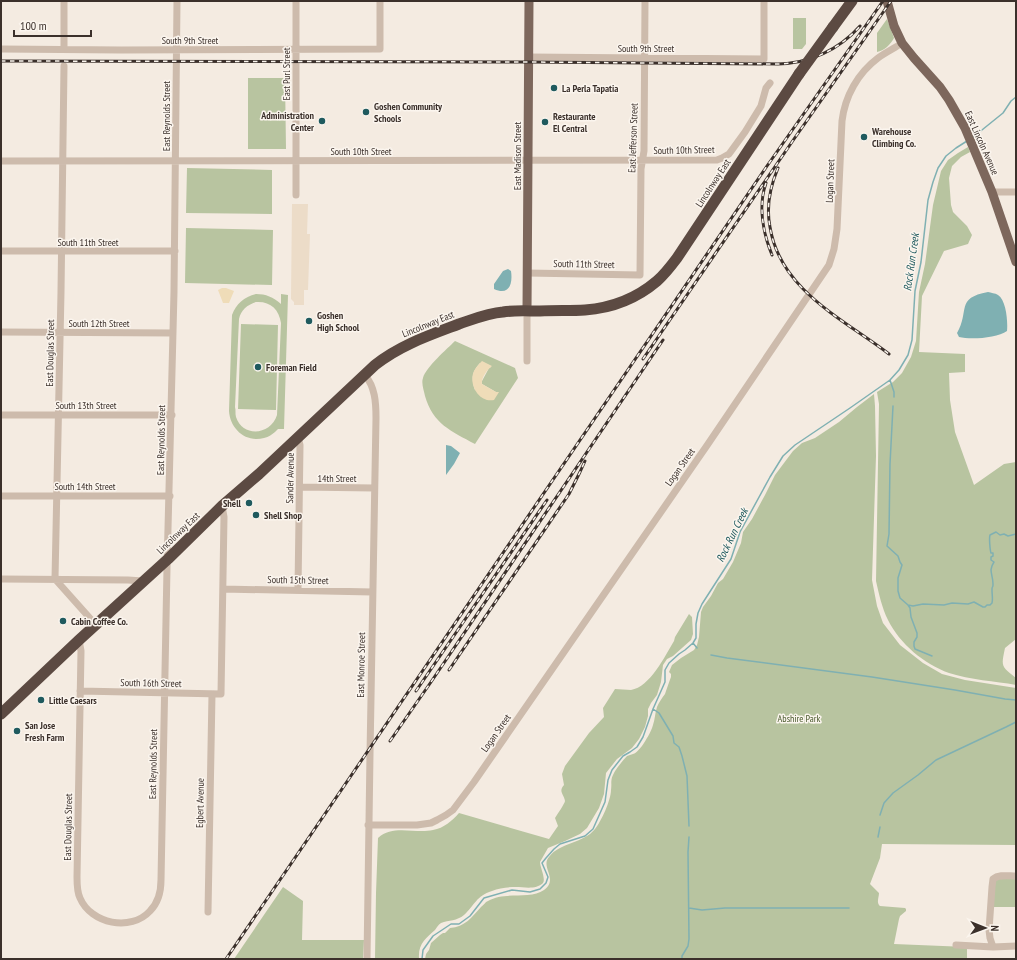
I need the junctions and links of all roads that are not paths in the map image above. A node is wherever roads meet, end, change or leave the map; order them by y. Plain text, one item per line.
1 (64, 1) edge
2 (177, 1) edge
3 (296, 1) edge
4 (380, 1) edge
5 (529, 1) edge
6 (645, 1) edge
7 (764, 1) edge
8 (852, 1) edge
9 (887, 1) edge
10 (902, 43) junction
11 (1, 49) edge
12 (296, 49) junction
13 (64, 50) junction
14 (176, 50) junction
15 (529, 57) junction
16 (644, 58) junction
17 (64, 66) dead end
18 (770, 83) dead end
19 (528, 160) junction
20 (642, 160) junction
21 (1, 161) edge
22 (62, 161) junction
23 (176, 161) junction
24 (296, 161) junction
25 (992, 192) junction
26 (1016, 192) edge
27 (296, 195) dead end
28 (1, 251) edge
29 (175, 251) junction
30 (62, 252) junction
31 (1016, 262) edge
32 (527, 273) junction
33 (640, 275) joint
34 (527, 311) junction
35 (1, 332) edge
36 (60, 333) junction
37 (173, 333) junction
38 (527, 361) dead end
39 (365, 375) junction
40 (1, 415) edge
41 (58, 415) junction
42 (172, 415) junction
43 (298, 438) junction
44 (300, 488) junction
45 (374, 488) junction
46 (1, 496) edge
47 (57, 496) junction
48 (170, 496) junction
49 (222, 506) junction
50 (168, 559) junction
51 (1, 579) edge
52 (55, 579) junction
53 (143, 581) junction
54 (223, 589) junction
55 (298, 590) junction
56 (372, 592) junction
57 (96, 625) junction
58 (79, 640) junction
59 (80, 691) junction
60 (165, 693) junction
61 (212, 694) junction
62 (1, 714) edge
63 (368, 825) junction
64 (1016, 876) edge
65 (161, 880) joint
66 (208, 912) dead end
67 (956, 945) dead end
68 (993, 946) junction
69 (1016, 946) edge
70 (367, 959) edge

1 - 13 street
2 - 14 street, East Reynolds Street
3 - 12 street, East Purl Street
4 - 12 street, South 9th Street
5 - 15 main road, East Madison Street
6 - 16 street, East Jefferson Street
7 - 16 street, South 9th Street
8 - 34 highway, Lincolnway East, bridge
9 - 10 main road, East Lincoln Avenue
10 - 25 main road, East Lincoln Avenue
10 - 63 street, Logan Street
11 - 13 street, South 9th Street
12 - 14 street, South 9th Street
12 - 24 street, East Purl Street
13 - 14 street, South 9th Street
14 - 23 street, East Reynolds Street
15 - 16 street, South 9th Street
15 - 19 main road, East Madison Street
16 - 20 street, East Jefferson Street
17 - 22 street, East Douglas Street
18 - 20 street, South 10th Street
19 - 20 street, South 10th Street
19 - 24 street, South 10th Street
19 - 32 main road, East Madison Street
20 - 33 street, East Jefferson Street
21 - 22 street, South 10th Street
22 - 23 street, South 10th Street
22 - 30 street, East Douglas Street
23 - 24 street, South 10th Street
23 - 29 street, East Reynolds Street
24 - 27 street, East Purl Street
25 - 26 street
25 - 31 main road, East Lincoln Avenue
28 - 30 street, South 11th Street
29 - 30 street, South 11th Street
29 - 37 street, East Reynolds Street
30 - 36 street, East Douglas Street
32 - 33 street, South 11th Street
32 - 34 main road, East Madison Street
34 - 38 street
34 - 39 highway, Lincolnway East
35 - 36 street, South 12th Street
36 - 37 street, South 12th Street
36 - 41 street, East Douglas Street
37 - 42 street, East Reynolds Street
39 - 43 highway, Lincolnway East
39 - 45 street, East Monroe Street
40 - 41 street, South 13th Street
41 - 42 street, South 13th Street
41 - 47 street, East Douglas Street
42 - 48 street, East Reynolds Street
43 - 44 street, Sander Avenue
43 - 49 highway, Lincolnway East
44 - 45 street, 14th Street
44 - 55 street, Sander Avenue
45 - 56 street, East Monroe Street
46 - 47 street, South 14th Street
47 - 48 street, South 14th Street
47 - 52 street, East Douglas Street
48 - 50 street, East Reynolds Street
49 - 50 highway, Lincolnway East
49 - 54 street
50 - 53 highway, Lincolnway East
50 - 60 street, East Reynolds Street
51 - 52 street
52 - 53 street
52 - 57 street
53 - 57 highway, Lincolnway East
54 - 55 street, South 15th Street
54 - 61 street, South 16th Street
55 - 56 street, South 15th Street
56 - 63 street, East Monroe Street
57 - 58 highway, Lincolnway East
58 - 59 street, East Douglas Street
58 - 62 highway, Lincolnway East
59 - 60 street, South 16th Street
59 - 65 street, East Douglas Street
60 - 61 street, South 16th Street
60 - 65 street, East Reynolds Street
61 - 66 street, Egbert Avenue
63 - 70 street, East Monroe Street
64 - 68 street
67 - 68 street
68 - 69 street

